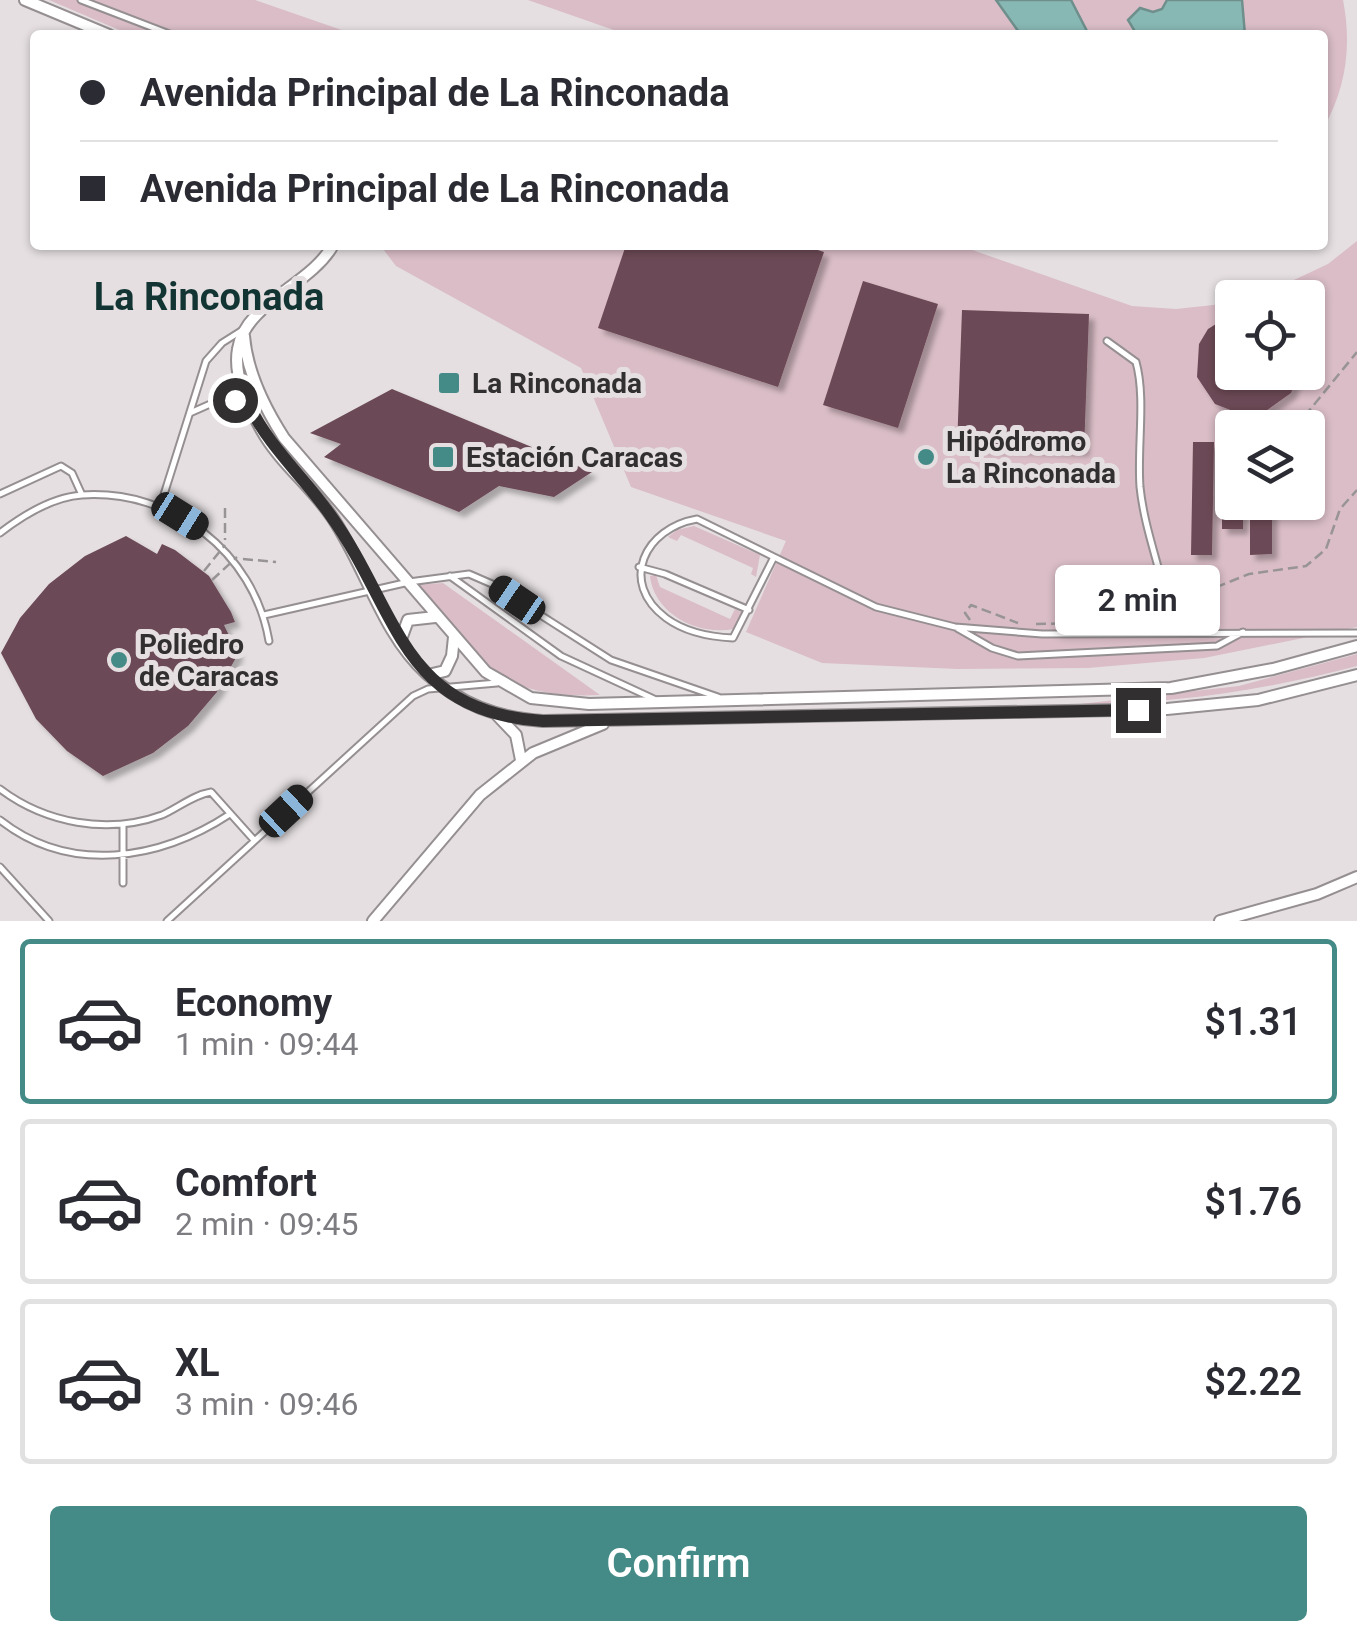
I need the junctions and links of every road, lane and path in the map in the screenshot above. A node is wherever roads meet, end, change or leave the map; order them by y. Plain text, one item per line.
1 (25, 0) edge
2 (82, 0) edge
3 (97, 30) edge
4 (159, 30) edge
5 (330, 250) edge
6 (244, 330) junction
7 (1108, 341) dead end
8 (1357, 352) edge
9 (249, 406) junction
10 (1310, 410) edge
11 (190, 413) junction
12 (1357, 490) edge
13 (0, 494) edge
14 (82, 495) junction
15 (161, 504) junction
16 (225, 508) dead end
17 (0, 533) edge
18 (237, 557) dead end
19 (774, 557) junction
20 (253, 560) dead end
21 (276, 562) dead end
22 (638, 568) junction
23 (204, 571) dead end
24 (449, 576) junction
25 (212, 580) dead end
26 (410, 582) junction
27 (374, 590) junction
28 (1201, 596) junction
29 (1173, 604) junction
30 (749, 610) junction
31 (264, 615) junction
32 (436, 617) junction
33 (975, 620) dead end
34 (988, 621) dead end
35 (1010, 622) junction
36 (955, 627) junction
37 (1243, 632) junction
38 (1172, 633) junction
39 (1357, 633) edge
40 (454, 637) junction
41 (269, 641) dead end
42 (400, 643) junction
43 (1357, 646) edge
44 (428, 675) junction
45 (1357, 675) edge
46 (500, 682) junction
47 (443, 688) junction
48 (726, 700) junction
49 (662, 701) junction
50 (496, 714) junction
51 (613, 720) junction
52 (521, 760) junction
53 (0, 789) edge
54 (230, 814) junction
55 (0, 820) edge
56 (123, 825) junction
57 (254, 840) junction
58 (124, 856) junction
59 (0, 866) edge
60 (1357, 878) edge
61 (123, 883) dead end
62 (49, 921) edge
63 (167, 921) edge
64 (372, 921) edge
65 (1220, 921) edge

1 - 3 street
2 - 4 lane
5 - 6 street
6 - 9 street
6 - 11 lane
6 - 26 street
7 - 29 lane
8 - 10 path
9 - 11 lane
9 - 27 street
11 - 15 lane
12 - 28 path
13 - 14 lane
14 - 15 lane
14 - 17 lane
15 - 31 lane
16 - 23 path, bridge
18 - 25 path, bridge
19 - 22 lane
19 - 30 lane
19 - 36 lane
20 - 21 path
22 - 30 lane
22 - 30 lane
24 - 26 lane
24 - 48 lane
24 - 49 lane
26 - 27 lane
26 - 32 street
27 - 31 lane
27 - 42 street
28 - 29 path
28 - 29 path
29 - 35 path
29 - 38 lane
31 - 41 lane
32 - 40 street
32 - 42 street
33 - 35 path
34 - 35 path
36 - 37 lane
36 - 38 lane
37 - 38 lane
37 - 39 lane
40 - 44 street
40 - 46 street
42 - 44 street
43 - 48 street
44 - 47 street
45 - 51 street
46 - 47 lane
46 - 49 street
47 - 50 street
47 - 57 lane
48 - 49 street
50 - 51 street
50 - 52 street
51 - 52 street
52 - 64 street
53 - 56 lane
54 - 56 lane
54 - 57 lane
54 - 58 lane
55 - 58 lane
56 - 58 lane
57 - 63 lane
58 - 61 lane
59 - 62 lane
60 - 65 street

